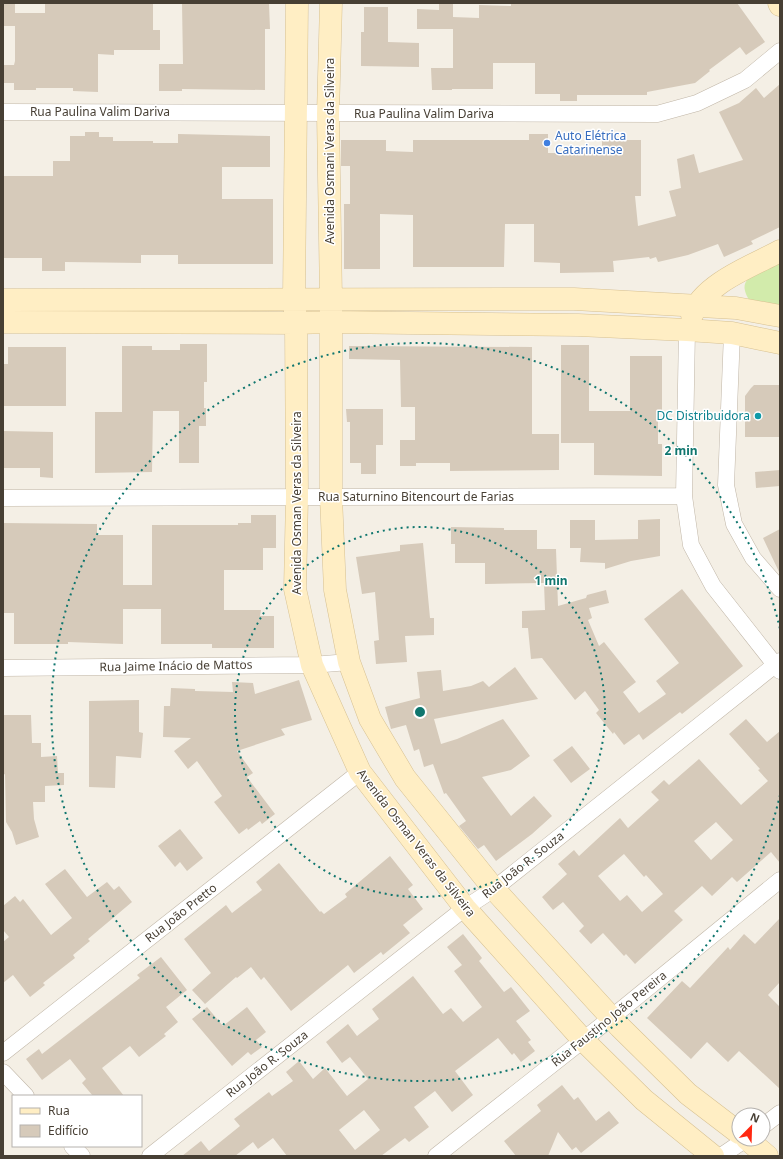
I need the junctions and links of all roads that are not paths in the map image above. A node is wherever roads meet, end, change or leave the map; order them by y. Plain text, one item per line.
1 (297, 3) edge
2 (331, 3) edge
3 (780, 51) edge
4 (3, 112) edge
5 (295, 113) junction
6 (328, 114) junction
7 (780, 251) edge
8 (294, 298) junction
9 (331, 299) junction
10 (3, 300) edge
11 (696, 306) junction
12 (780, 316) edge
13 (3, 322) edge
14 (330, 322) junction
15 (296, 323) junction
16 (687, 330) junction
17 (732, 333) junction
18 (780, 343) edge
19 (684, 496) junction
20 (297, 497) junction
21 (331, 497) junction
22 (3, 498) edge
23 (780, 589) edge
24 (349, 662) junction
25 (312, 665) junction
26 (778, 666) edge
27 (3, 668) edge
28 (360, 772) junction
29 (780, 880) edge
30 (494, 889) junction
31 (465, 908) junction
32 (612, 1018) junction
33 (583, 1040) junction
34 (3, 1053) edge
35 (3, 1072) edge
36 (25, 1095) edge
37 (780, 1113) edge
38 (771, 1120) edge
39 (731, 1127) edge
40 (73, 1147) edge
41 (734, 1147) edge
42 (755, 1147) edge
43 (82, 1156) edge
44 (150, 1156) edge
45 (436, 1156) edge
46 (713, 1156) edge
47 (721, 1156) edge
48 (766, 1156) edge

1 - 5 main road
2 - 6 main road, Avenida Osmani Veras da Silveira
3 - 6 street, Rua Paulina Valim Dariva
4 - 5 street, Rua Paulina Valim Dariva
5 - 6 street, Rua Paulina Valim Dariva
5 - 8 main road
6 - 9 main road, Avenida Osmani Veras da Silveira
7 - 11 main road
8 - 9 main road
8 - 10 main road
8 - 15 main road, Avenida Osman Veras da Silveira
9 - 11 main road
9 - 14 main road
11 - 12 main road
11 - 16 main road
13 - 15 main road
14 - 15 main road
14 - 16 main road
14 - 21 main road
15 - 20 main road, Avenida Osman Veras da Silveira
16 - 17 main road
16 - 19 street
17 - 18 main road
17 - 23 street
19 - 21 street, Rua Saturnino Bitencourt de Farias
19 - 26 street
20 - 21 street, Rua Saturnino Bitencourt de Farias
20 - 22 street, Rua Saturnino Bitencourt de Farias
20 - 25 main road, Avenida Osman Veras da Silveira
21 - 24 main road
24 - 25 street, Rua Jaime Inácio de Mattos
24 - 30 main road
25 - 27 street, Rua Jaime Inácio de Mattos
25 - 28 main road, Avenida Osman Veras da Silveira
26 - 30 street, Rua João R. Souza
28 - 31 main road, Avenida Osman Veras da Silveira
28 - 34 street, Rua João Pretto
29 - 32 street, Rua Faustino João Pereira
30 - 31 street, Rua João R. Souza
30 - 32 main road
31 - 33 main road, Avenida Osman Veras da Silveira
31 - 44 street, Rua João R. Souza
32 - 33 street, Rua Faustino João Pereira
32 - 39 main road
33 - 45 street, Rua Faustino João Pereira
33 - 46 main road, Avenida Osman Veras da Silveira
35 - 36 street
37 - 38 street
40 - 43 street
41 - 47 street
42 - 48 main road

